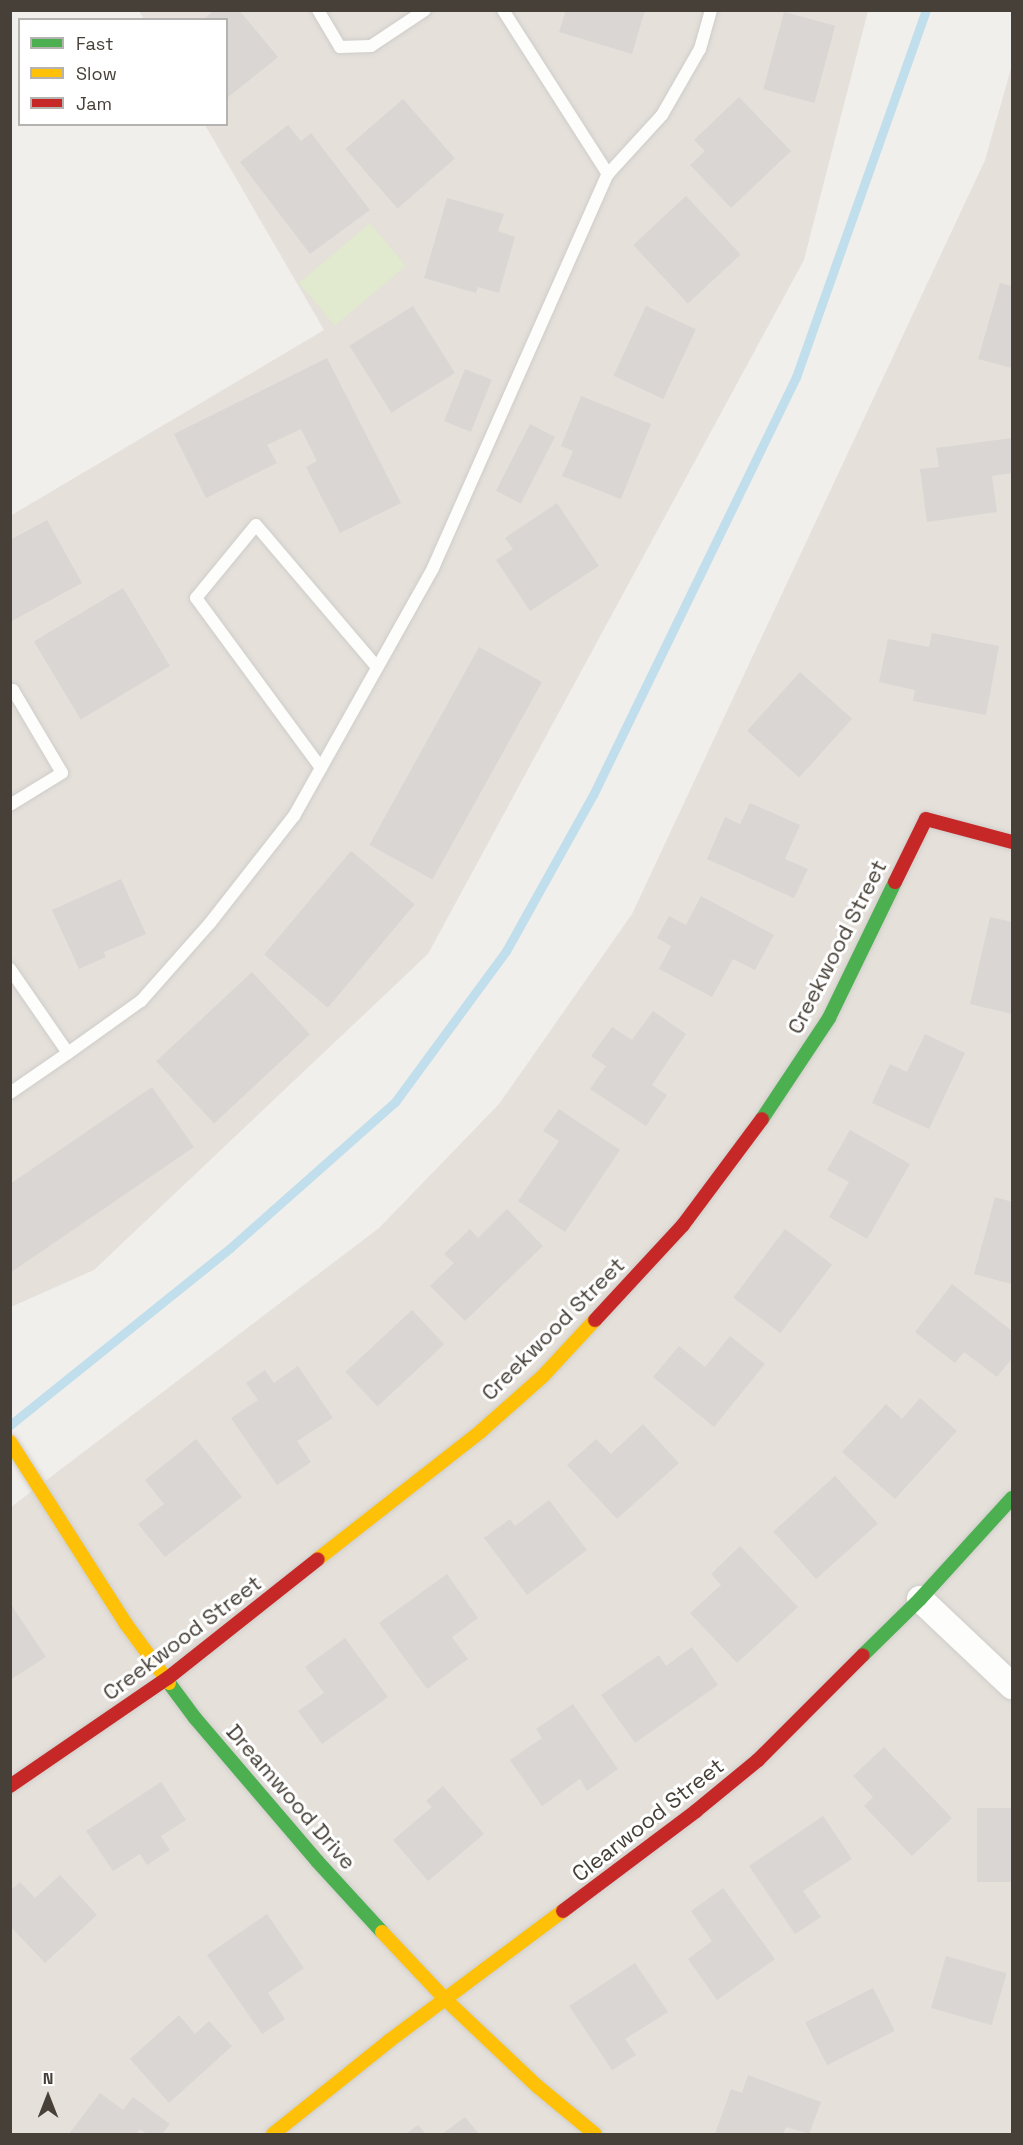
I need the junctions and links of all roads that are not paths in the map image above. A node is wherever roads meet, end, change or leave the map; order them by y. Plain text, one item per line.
1 (318, 10) edge
2 (425, 10) edge
3 (503, 10) edge
4 (711, 10) edge
5 (608, 174) junction
6 (377, 667) junction
7 (10, 691) edge
8 (321, 768) junction
9 (10, 805) edge
10 (1012, 842) edge
11 (10, 969) edge
12 (68, 1053) junction
13 (10, 1093) edge
14 (10, 1442) edge
15 (1012, 1498) edge
16 (920, 1599) junction
17 (168, 1678) junction
18 (1012, 1686) edge
19 (10, 1786) edge
20 (446, 2000) junction
21 (273, 2134) edge
22 (595, 2134) edge

1 - 2 lane
3 - 5 lane
4 - 5 lane
5 - 6 lane
6 - 8 lane
6 - 8 lane
7 - 9 lane
8 - 12 lane
10 - 17 street, Creekwood Street
11 - 12 lane
12 - 13 lane
14 - 17 street, Dreamwood Drive
15 - 16 street, Clearwood Street
16 - 18 street
16 - 20 street, Clearwood Street
17 - 19 street, Creekwood Street
17 - 20 street, Dreamwood Drive
20 - 21 street, Clearwood Street
20 - 22 street, Dreamwood Drive

